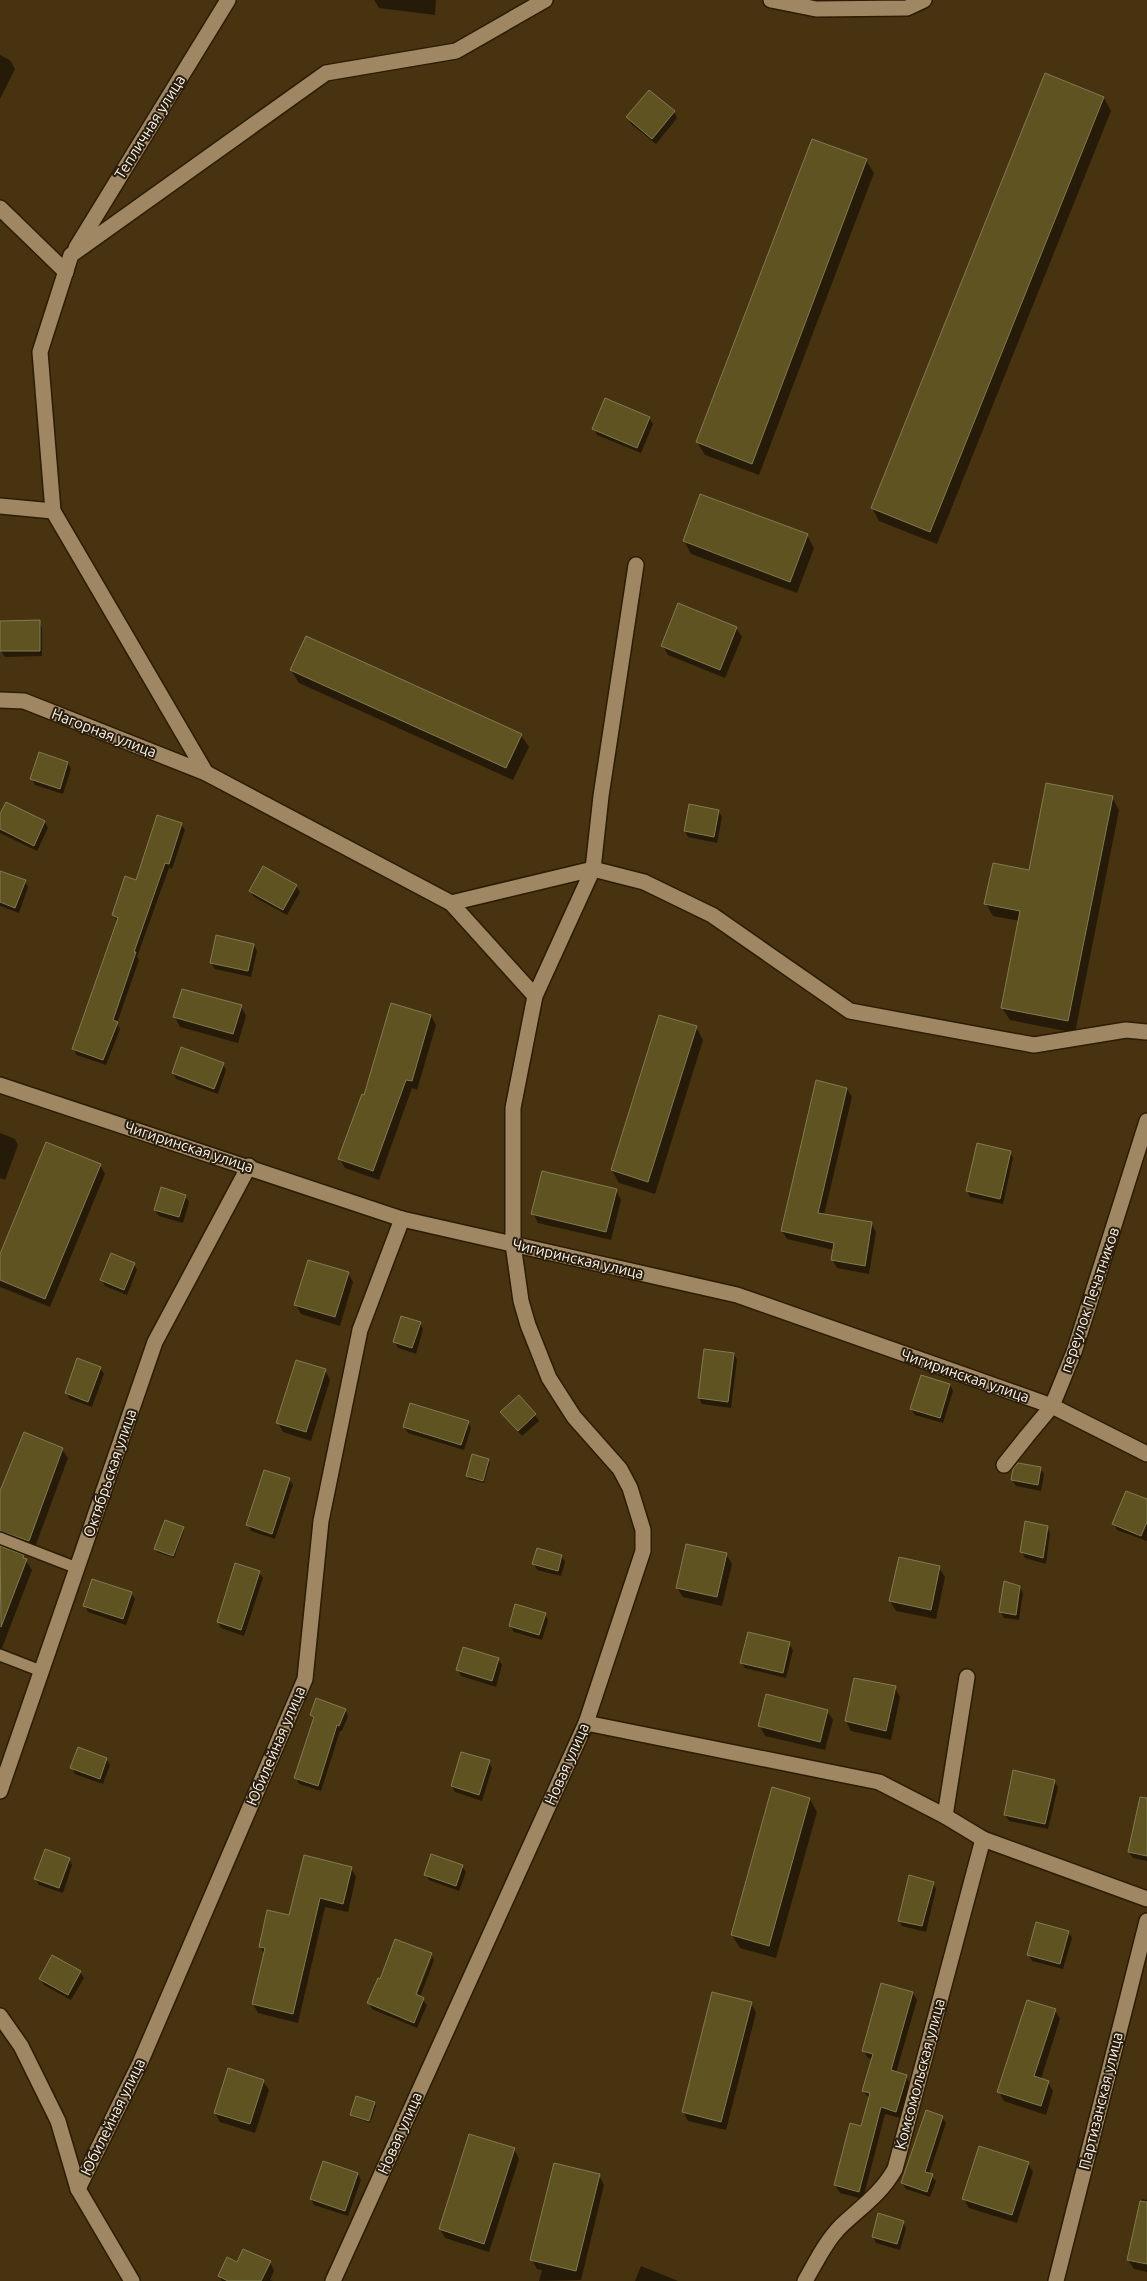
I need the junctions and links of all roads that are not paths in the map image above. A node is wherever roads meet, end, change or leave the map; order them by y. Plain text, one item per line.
1 (228, 0) edge
2 (545, 0) edge
3 (771, 0) edge
4 (924, 0) edge
5 (0, 208) edge
6 (72, 255) junction
7 (66, 272) junction
8 (0, 506) edge
9 (53, 511) junction
10 (636, 565) dead end
11 (0, 700) edge
12 (206, 773) junction
13 (594, 868) junction
14 (451, 903) junction
15 (536, 996) junction
16 (1147, 1032) edge
17 (0, 1085) edge
18 (1147, 1121) edge
19 (249, 1166) junction
20 (402, 1219) junction
21 (513, 1244) junction
22 (1052, 1406) junction
23 (1147, 1454) edge
24 (1004, 1465) dead end
25 (0, 1538) edge
26 (77, 1568) junction
27 (0, 1655) edge
28 (41, 1671) junction
29 (967, 1677) dead end
30 (586, 1723) junction
31 (0, 1789) edge
32 (945, 1816) junction
33 (983, 1839) junction
34 (1147, 1899) edge
35 (1147, 1921) edge
36 (0, 2016) edge
37 (78, 2189) junction
38 (132, 2281) edge
39 (333, 2281) edge
40 (805, 2281) edge
41 (1056, 2281) edge

1 - 6 street, Тепличная улица
2 - 6 street
3 - 4 street
5 - 7 street
6 - 7 street, Тепличная улица
7 - 9 street, Тепличная улица
8 - 9 street
9 - 12 street
10 - 13 street, Новая улица
11 - 12 street, Нагорная улица
12 - 14 street, Нагорная улица
13 - 14 street
13 - 15 street, Новая улица
13 - 16 street
14 - 15 street, Нагорная улица
15 - 21 street, Новая улица
17 - 19 street, Чигиринская улица
18 - 22 street, переулок Печатников
19 - 20 street, Чигиринская улица
19 - 26 street, Октябрьская улица
20 - 21 street, Чигиринская улица
20 - 37 street, Юбилейная улица
21 - 22 street, Чигиринская улица
21 - 30 street, Новая улица
22 - 23 street, Чигиринская улица
22 - 24 street, переулок Печатников
25 - 26 lane
26 - 28 street, Октябрьская улица
27 - 28 lane
28 - 31 street, Октябрьская улица
29 - 32 street
30 - 32 street
30 - 39 street, Новая улица
32 - 33 street
33 - 34 street
33 - 40 street, Комсомольская улица
35 - 41 street, Партизанская улица
36 - 37 street
37 - 38 street

